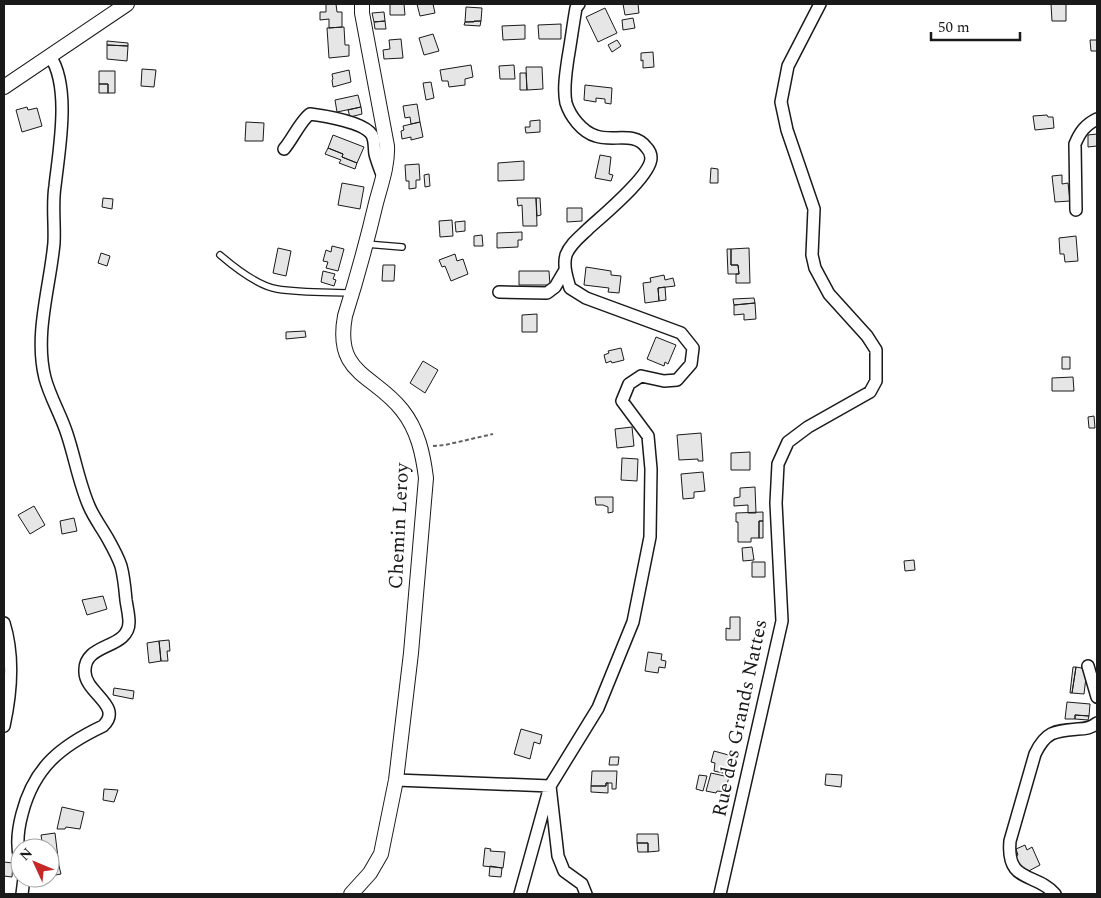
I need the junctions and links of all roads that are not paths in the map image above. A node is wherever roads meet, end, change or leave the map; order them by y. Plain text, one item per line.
1 (127, 4) edge
2 (362, 4) edge
3 (820, 4) edge
4 (577, 5) edge
5 (50, 56) junction
6 (4, 87) edge
7 (1097, 119) edge
8 (284, 149) dead end
9 (383, 177) junction
10 (1076, 210) dead end
11 (366, 244) junction
12 (402, 248) dead end
13 (220, 255) dead end
14 (565, 270) junction
15 (352, 292) junction
16 (499, 292) dead end
17 (4, 623) edge
18 (1088, 666) dead end
19 (1097, 697) edge
20 (1097, 723) edge
21 (4, 726) edge
22 (396, 780) junction
23 (550, 786) junction
24 (18, 838) edge
25 (351, 894) edge
26 (520, 894) edge
27 (586, 894) edge
28 (720, 894) edge
29 (1054, 894) edge

1 - 5 street
2 - 9 street, Chemin Leroy
3 - 28 street, Rue des Grands Nattes
4 - 14 street
5 - 6 street
5 - 24 street
7 - 10 street
8 - 9 street
9 - 11 street, Chemin Leroy
11 - 12 lane
11 - 15 street, Chemin Leroy
13 - 15 lane
14 - 16 street
14 - 23 street
15 - 22 street, Chemin Leroy
17 - 21 street
18 - 19 street
20 - 29 street
22 - 23 street
22 - 25 street, Chemin Leroy
23 - 26 street
23 - 27 street

